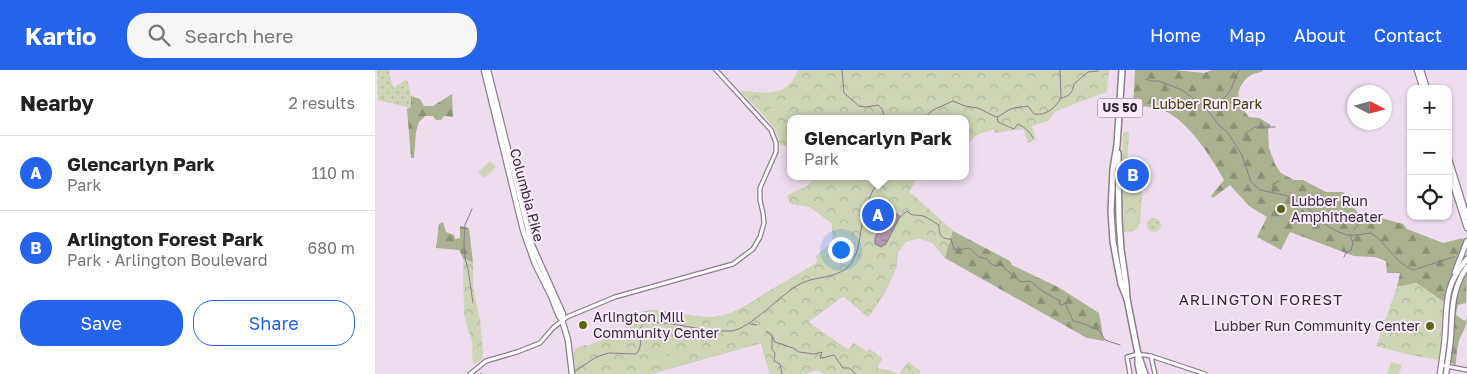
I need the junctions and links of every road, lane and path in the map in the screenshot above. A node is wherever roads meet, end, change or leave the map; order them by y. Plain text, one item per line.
1 (484, 70) edge
2 (488, 70) edge
3 (716, 70) edge
4 (1122, 70) edge
5 (1417, 70) edge
6 (1421, 70) edge
7 (1422, 85) edge
8 (1426, 85) edge
9 (1452, 169) edge
10 (1450, 175) edge
11 (1467, 217) edge
12 (1467, 228) edge
13 (1467, 241) edge
14 (1467, 259) edge
15 (1467, 267) edge
16 (1452, 282) junction
17 (562, 320) junction
18 (1138, 354) junction
19 (1151, 356) junction
20 (1441, 365) junction
21 (1447, 366) junction
22 (1467, 370) edge
23 (470, 374) edge
24 (572, 374) edge
25 (1130, 374) edge
26 (1140, 374) edge
27 (1145, 374) edge
28 (1155, 374) edge
29 (1205, 374) edge
30 (1440, 374) edge
31 (1446, 374) edge

1 - 17 main road, Columbia Pike
2 - 17 main road, Columbia Pike
3 - 17 street
4 - 18 highway, US 50
5 - 7 main road
6 - 8 main road
9 - 11 main road
10 - 12 main road
13 - 16 main road
14 - 16 main road
15 - 21 main road
16 - 20 main road
17 - 23 street
17 - 24 main road, Columbia Pike
18 - 19 street
18 - 25 street
18 - 26 highway, US 50
18 - 27 highway, US 50
19 - 28 street
19 - 29 street
20 - 21 street
20 - 30 main road
21 - 22 street
21 - 31 main road

